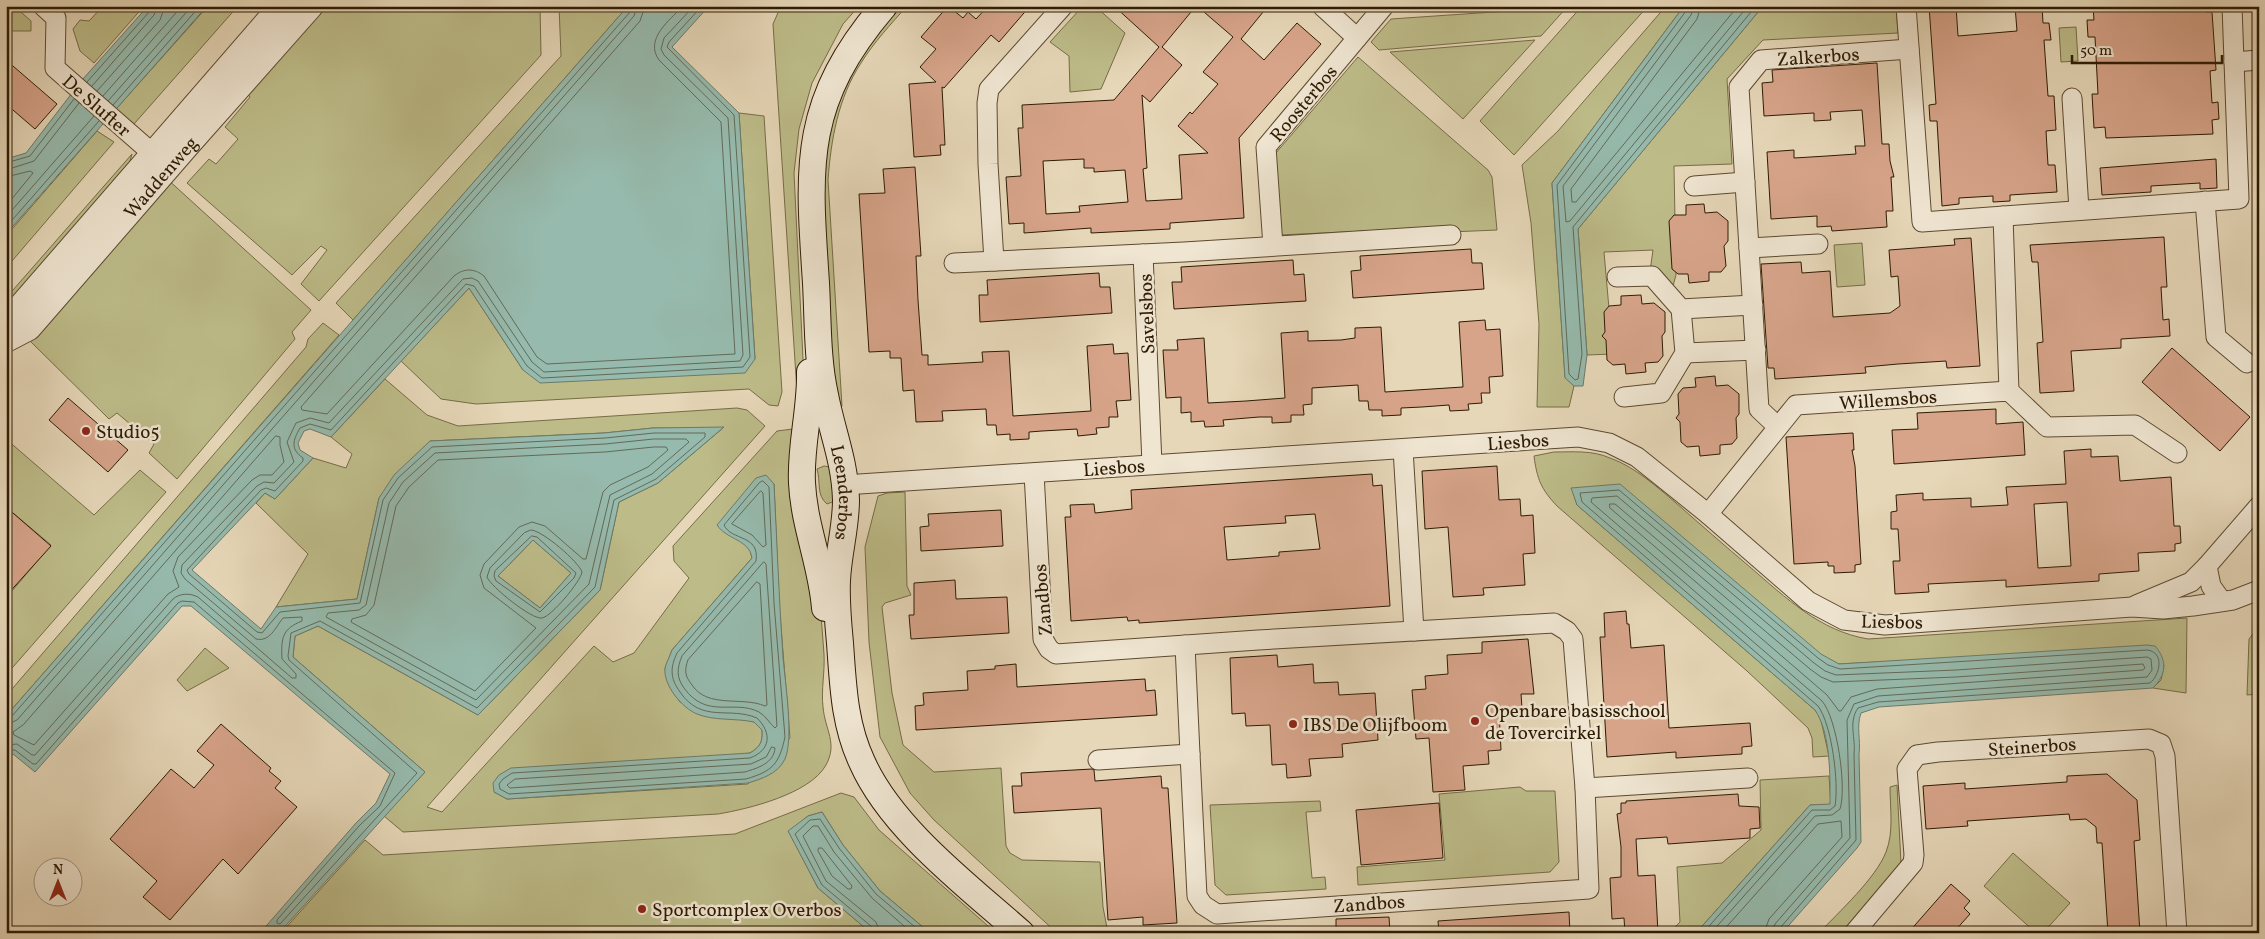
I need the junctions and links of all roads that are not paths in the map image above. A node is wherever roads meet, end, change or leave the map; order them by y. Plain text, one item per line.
1 (281, 6) edge
2 (310, 6) edge
3 (869, 6) edge
4 (884, 6) edge
5 (1063, 6) edge
6 (1322, 6) edge
7 (1384, 6) edge
8 (1906, 6) edge
9 (2232, 6) edge
10 (55, 10) edge
11 (1357, 38) junction
12 (1909, 49) junction
13 (2259, 60) edge
14 (2234, 62) junction
15 (2072, 98) dead end
16 (159, 162) junction
17 (1745, 182) junction
18 (1694, 186) dead end
19 (2205, 202) junction
20 (2079, 210) junction
21 (2003, 216) junction
22 (1451, 235) dead end
23 (1818, 244) dead end
24 (1273, 246) junction
25 (1749, 248) junction
26 (1143, 254) junction
27 (994, 261) junction
28 (954, 263) dead end
29 (1616, 277) dead end
30 (1753, 304) junction
31 (1681, 309) junction
32 (6, 323) edge
33 (6, 340) edge
34 (1756, 350) junction
35 (1685, 353) junction
36 (2247, 363) dead end
37 (2009, 391) junction
38 (1624, 397) dead end
39 (1778, 427) junction
40 (1403, 449) junction
41 (804, 451) junction
42 (2176, 453) dead end
43 (840, 454) junction
44 (1152, 464) junction
45 (1034, 473) junction
46 (844, 485) junction
47 (2259, 506) edge
48 (1708, 514) junction
49 (805, 515) junction
50 (845, 515) junction
51 (2207, 566) junction
52 (2259, 590) edge
53 (2221, 600) junction
54 (2132, 607) junction
55 (1414, 630) junction
56 (1185, 645) junction
57 (1190, 754) junction
58 (1098, 760) dead end
59 (1748, 778) dead end
60 (1585, 788) junction
61 (1005, 933) edge
62 (1021, 933) edge
63 (1854, 933) edge
64 (2176, 933) edge

1 - 16 street, Waddenweg
2 - 16 street, Waddenweg
3 - 41 main road, Leenderbos
4 - 43 main road, Leenderbos
5 - 27 street
6 - 11 street
7 - 11 street, Roosterbos
8 - 12 street
9 - 14 street
10 - 16 street, De Slufter
11 - 24 street, Roosterbos
12 - 17 street, Zalkerbos
12 - 21 street
13 - 14 street
14 - 19 street
15 - 20 street
16 - 32 street, Waddenweg
16 - 33 street, Waddenweg
17 - 18 street
17 - 25 street
19 - 20 street
19 - 36 street
20 - 21 street
21 - 37 street
22 - 24 street
23 - 25 street
24 - 26 street
25 - 30 street
26 - 27 street, Savelsbos
26 - 44 street, Savelsbos
27 - 28 street, Savelsbos
29 - 31 street
30 - 31 street
30 - 34 street
31 - 35 street
34 - 35 street
34 - 39 street
35 - 38 street
37 - 39 street, Willemsbos
37 - 42 street
39 - 48 street, Willemsbos
40 - 44 street, Liesbos
40 - 48 street, Liesbos
40 - 55 street
41 - 43 main road
41 - 49 main road, Leenderbos
43 - 46 main road, Leenderbos
44 - 45 street, Liesbos
45 - 46 street, Liesbos
45 - 56 street, Zandbos
46 - 50 main road, Leenderbos
47 - 51 street, Liesbos
48 - 54 street, Liesbos
49 - 50 main road
49 - 61 main road, Leenderbos
50 - 62 main road, Leenderbos
51 - 53 street
51 - 54 street, Liesbos
52 - 53 street, Liesbos
53 - 54 street, Liesbos
55 - 56 street, Zandbos
55 - 60 street, Zandbos
56 - 57 street, Zandbos
57 - 58 street
57 - 60 street, Zandbos
59 - 60 street
63 - 64 street, Steinerbos

